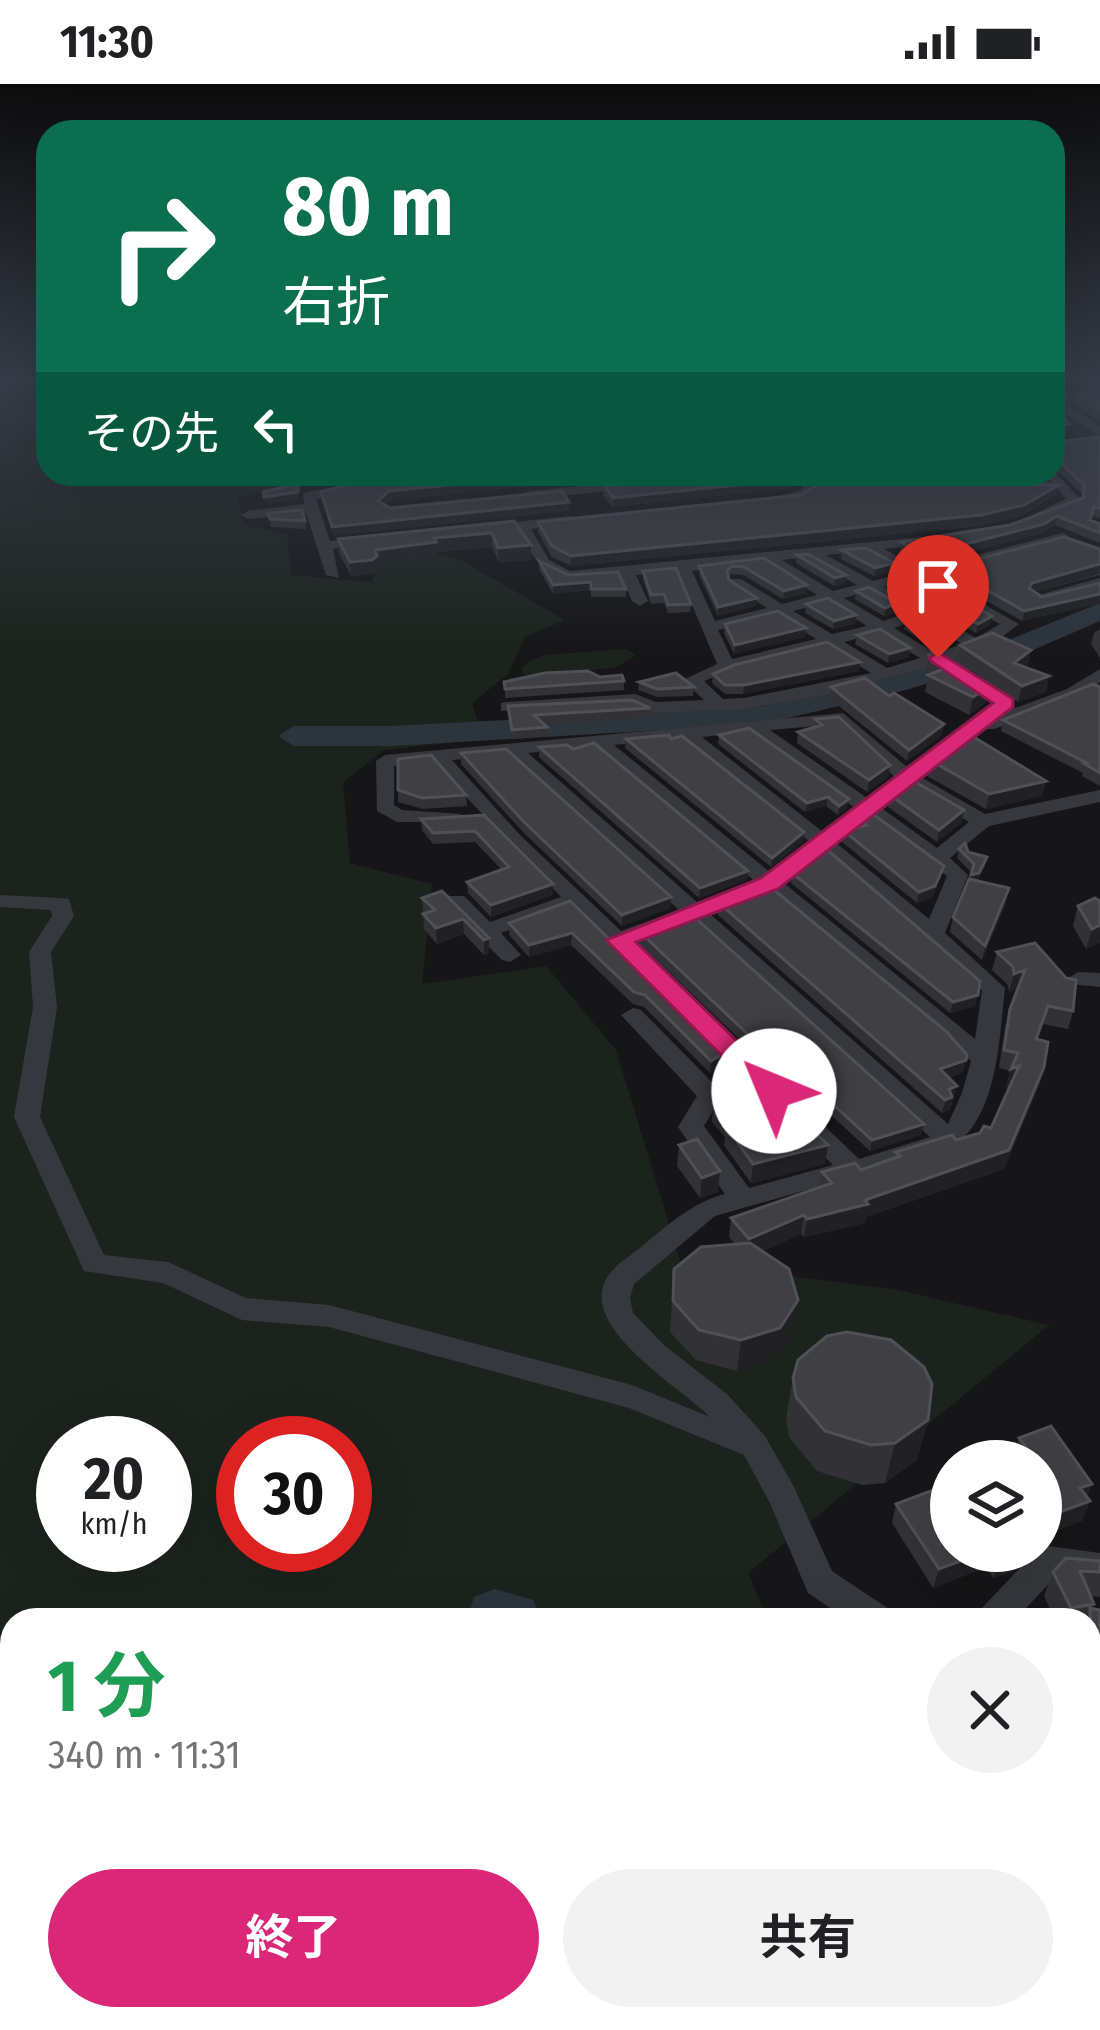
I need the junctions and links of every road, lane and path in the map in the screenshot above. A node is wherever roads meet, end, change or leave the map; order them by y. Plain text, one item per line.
1 (360, 486) edge
2 (558, 486) edge
3 (618, 486) edge
4 (807, 486) edge
5 (1063, 486) edge
6 (562, 492) junction
7 (519, 496) edge
8 (756, 500) edge
9 (310, 508) junction
10 (248, 515) dead end
11 (522, 526) junction
12 (474, 530) edge
13 (957, 536) edge
14 (1063, 537) junction
15 (383, 540) edge
16 (1083, 545) edge
17 (323, 546) junction
18 (868, 546) junction
19 (809, 552) junction
20 (766, 557) junction
21 (683, 567) junction
22 (788, 569) junction
23 (917, 572) junction
24 (626, 573) junction
25 (334, 574) dead end
26 (736, 582) junction
27 (1100, 583) edge
28 (871, 585) junction
29 (696, 590) junction
30 (833, 596) junction
31 (1039, 597) edge
32 (963, 598) junction
33 (640, 601) dead end
34 (784, 610) junction
35 (922, 613) junction
36 (710, 627) junction
37 (883, 627) junction
38 (831, 640) junction
39 (975, 644) junction
40 (938, 658) junction
41 (726, 666) junction
42 (884, 673) junction
43 (1100, 674) edge
44 (719, 704) junction
45 (507, 706) edge
46 (754, 727) junction
47 (974, 730) junction
48 (688, 735) junction
49 (599, 742) junction
50 (512, 748) junction
51 (437, 756) junction
52 (906, 776) junction
53 (1100, 796) edge
54 (866, 810) junction
55 (491, 814) junction
56 (982, 821) junction
57 (823, 842) junction
58 (938, 858) junction
59 (770, 884) junction
60 (575, 899) junction
61 (456, 901) edge
62 (0, 902) edge
63 (692, 912) junction
64 (486, 931) junction
65 (934, 933) junction
66 (619, 940) junction
67 (510, 955) dead end
68 (633, 1016) dead end
69 (984, 1059) junction
70 (748, 1065) junction
71 (710, 1094) junction
72 (949, 1139) junction
73 (854, 1170) junction
74 (743, 1198) junction
75 (754, 1445) junction
76 (1062, 1560) edge
77 (1100, 1568) edge
78 (1032, 1572) edge
79 (859, 1608) edge
80 (1003, 1608) edge

1 - 9 street
2 - 6 street
3 - 6 street
4 - 8 street
5 - 14 street
6 - 7 street
6 - 11 street
9 - 10 street
9 - 17 street
11 - 12 street
11 - 24 street
13 - 18 street
14 - 16 street
14 - 23 street
15 - 17 street
17 - 25 street
18 - 19 street
18 - 23 street
19 - 20 street
19 - 28 street
20 - 21 street
20 - 22 street
21 - 24 street
21 - 29 street
22 - 26 street
22 - 30 street
23 - 28 street
23 - 32 street
24 - 33 street
26 - 29 street
26 - 34 street
27 - 31 street
28 - 30 street
28 - 35 street
29 - 36 street
30 - 34 street
30 - 37 street
32 - 35 street
32 - 39 street
34 - 36 street
34 - 38 street
35 - 37 street
35 - 39 street
36 - 41 street
37 - 38 street
37 - 40 street
38 - 41 street
38 - 42 street
39 - 40 street
40 - 42 street
40 - 47 street
41 - 44 street
42 - 44 street
43 - 47 street
44 - 45 street
46 - 48 street
46 - 52 street
46 - 54 street
47 - 52 street
48 - 49 street
48 - 57 street
49 - 50 street
49 - 59 street
50 - 51 street
50 - 63 street
51 - 55 street
51 - 55 street
52 - 54 street
52 - 56 street
53 - 56 street
54 - 57 street
54 - 58 street
55 - 60 street
56 - 58 street
57 - 59 street
57 - 65 street
58 - 65 street
59 - 63 street
59 - 69 street
60 - 64 street
60 - 66 street
61 - 64 street
62 - 75 street
63 - 66 street
63 - 72 street
64 - 67 street
65 - 69 street
66 - 70 street
68 - 71 street
69 - 72 street
70 - 71 street
70 - 73 street
71 - 74 street
72 - 73 street
73 - 74 street
74 - 75 street
75 - 79 street
76 - 77 street
78 - 80 street

